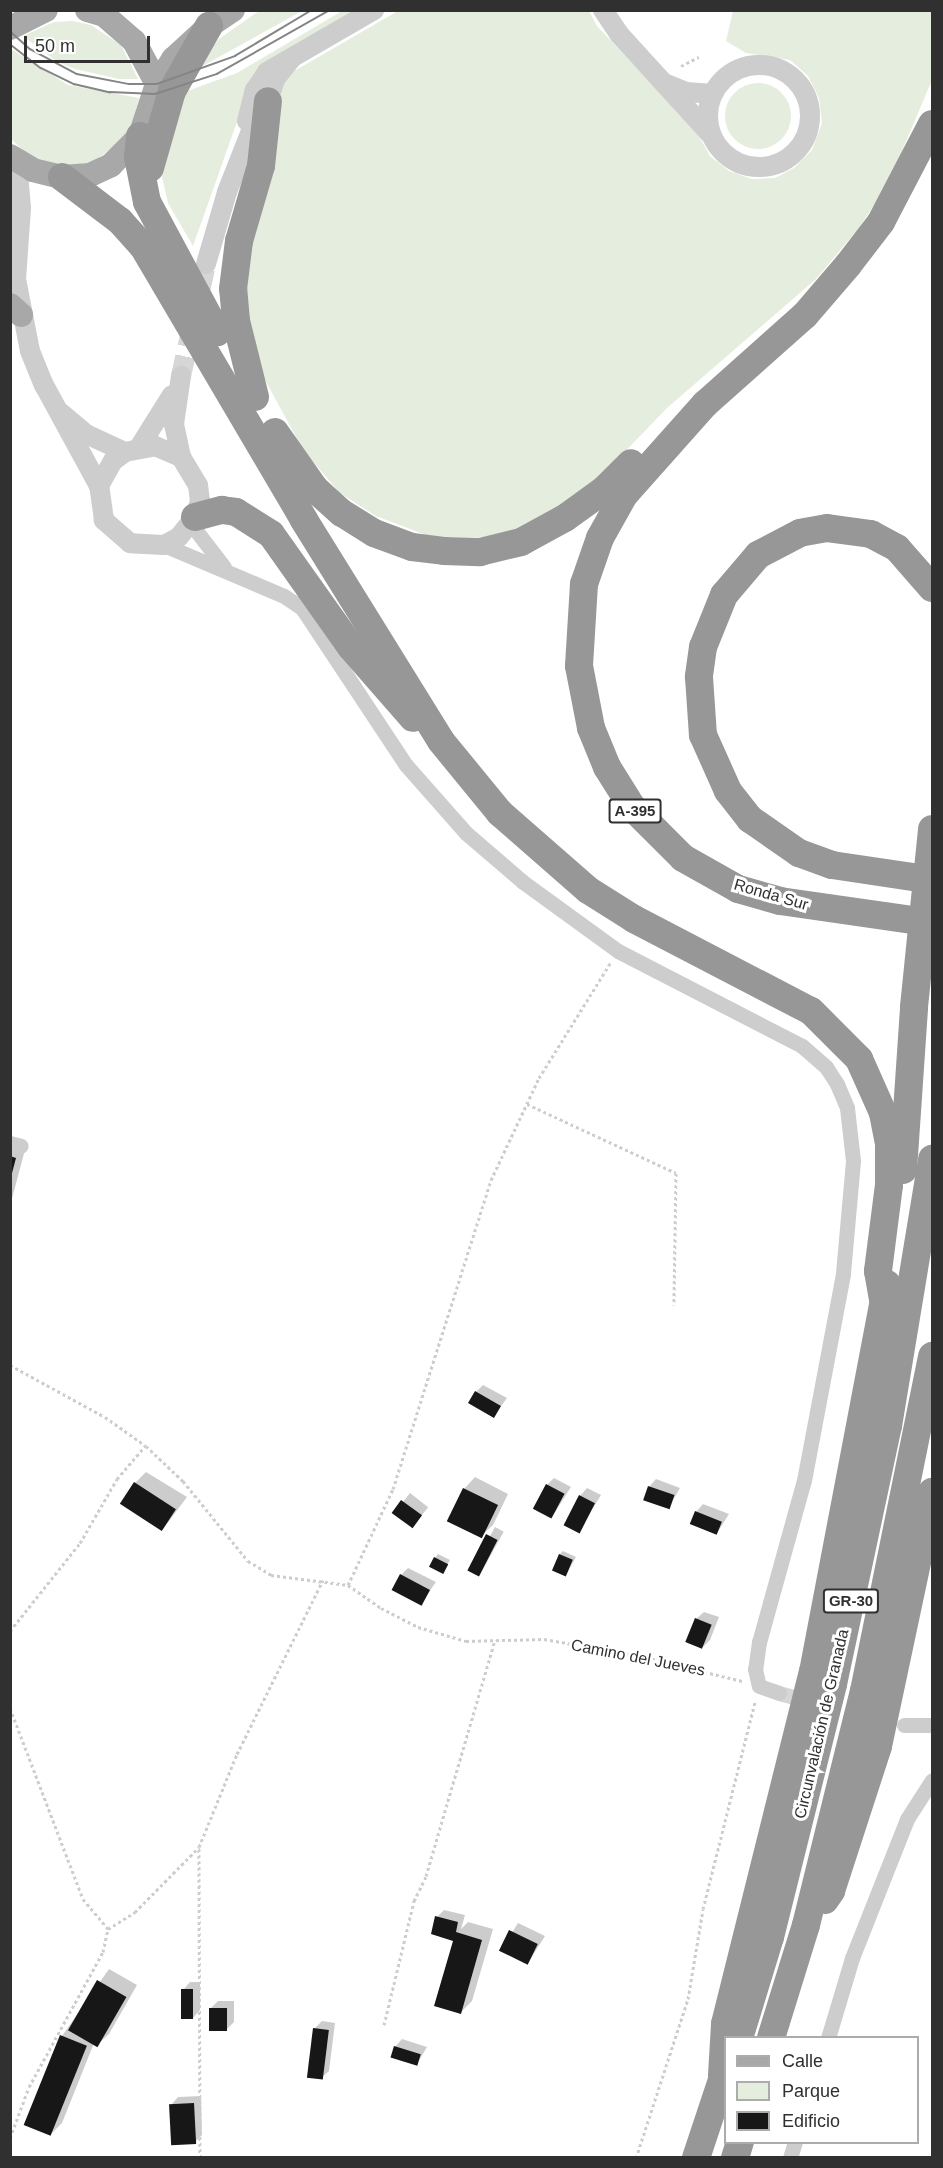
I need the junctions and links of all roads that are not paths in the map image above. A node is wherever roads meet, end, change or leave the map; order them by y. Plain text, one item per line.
1 (129, 10) edge
2 (233, 10) edge
3 (374, 10) edge
4 (603, 10) edge
5 (36, 12) edge
6 (95, 13) edge
7 (209, 26) junction
8 (10, 28) edge
9 (292, 58) junction
10 (659, 80) junction
11 (158, 84) junction
12 (713, 94) junction
13 (267, 101) junction
14 (933, 124) edge
15 (140, 136) junction
16 (712, 136) junction
17 (241, 156) junction
18 (14, 159) edge
19 (56, 177) junction
20 (143, 187) junction
21 (21, 208) junction
22 (196, 269) junction
23 (16, 310) edge
24 (207, 332) junction
25 (255, 397) junction
26 (705, 405) junction
27 (62, 413) junction
28 (132, 449) junction
29 (181, 457) junction
30 (99, 486) junction
31 (193, 521) junction
32 (164, 544) junction
33 (236, 576) junction
34 (933, 588) edge
35 (441, 741) junction
36 (933, 829) edge
37 (933, 880) edge
38 (933, 923) edge
39 (933, 1159) edge
40 (884, 1304) junction
41 (933, 1356) edge
42 (933, 1492) edge
43 (779, 1693) tunnel mouth
44 (904, 1725) dead end
45 (933, 1725) edge
46 (933, 1780) edge
47 (806, 1925) junction
48 (725, 2036) edge
49 (739, 2036) edge
50 (771, 2036) edge
51 (828, 2036) edge
52 (724, 2072) edge
53 (696, 2157) edge

1 - 6 main road
2 - 7 main road
3 - 9 street
4 - 10 street
5 - 8 main road
6 - 11 main road
7 - 11 main road
7 - 20 highway
9 - 13 street
9 - 17 street
10 - 12 street
10 - 16 street
11 - 15 main road
12 - 16 street
12 - 16 street
13 - 17 street
13 - 25 highway
14 - 26 highway
15 - 19 main road
15 - 20 highway
17 - 22 street
18 - 19 main road
18 - 21 street
19 - 21 street
19 - 24 highway
20 - 22 highway
21 - 23 street
22 - 24 highway
23 - 27 street
24 - 25 highway
24 - 35 highway
25 - 26 highway
26 - 38 highway, Ronda Sur / A-395
27 - 28 street
27 - 30 street
28 - 29 street
28 - 29 street
28 - 30 street
29 - 31 street
30 - 32 street
31 - 32 street
31 - 33 street
31 - 35 highway
32 - 33 street
33 - 43 street
34 - 37 highway
35 - 40 highway
36 - 40 highway
39 - 49 highway, Circunvalación de Granada / GR-30
40 - 48 highway
41 - 47 highway, Circunvalación de Granada / GR-30
42 - 47 highway
44 - 45 street
46 - 51 street
47 - 50 highway, Circunvalación de Granada / GR-30
52 - 53 highway

